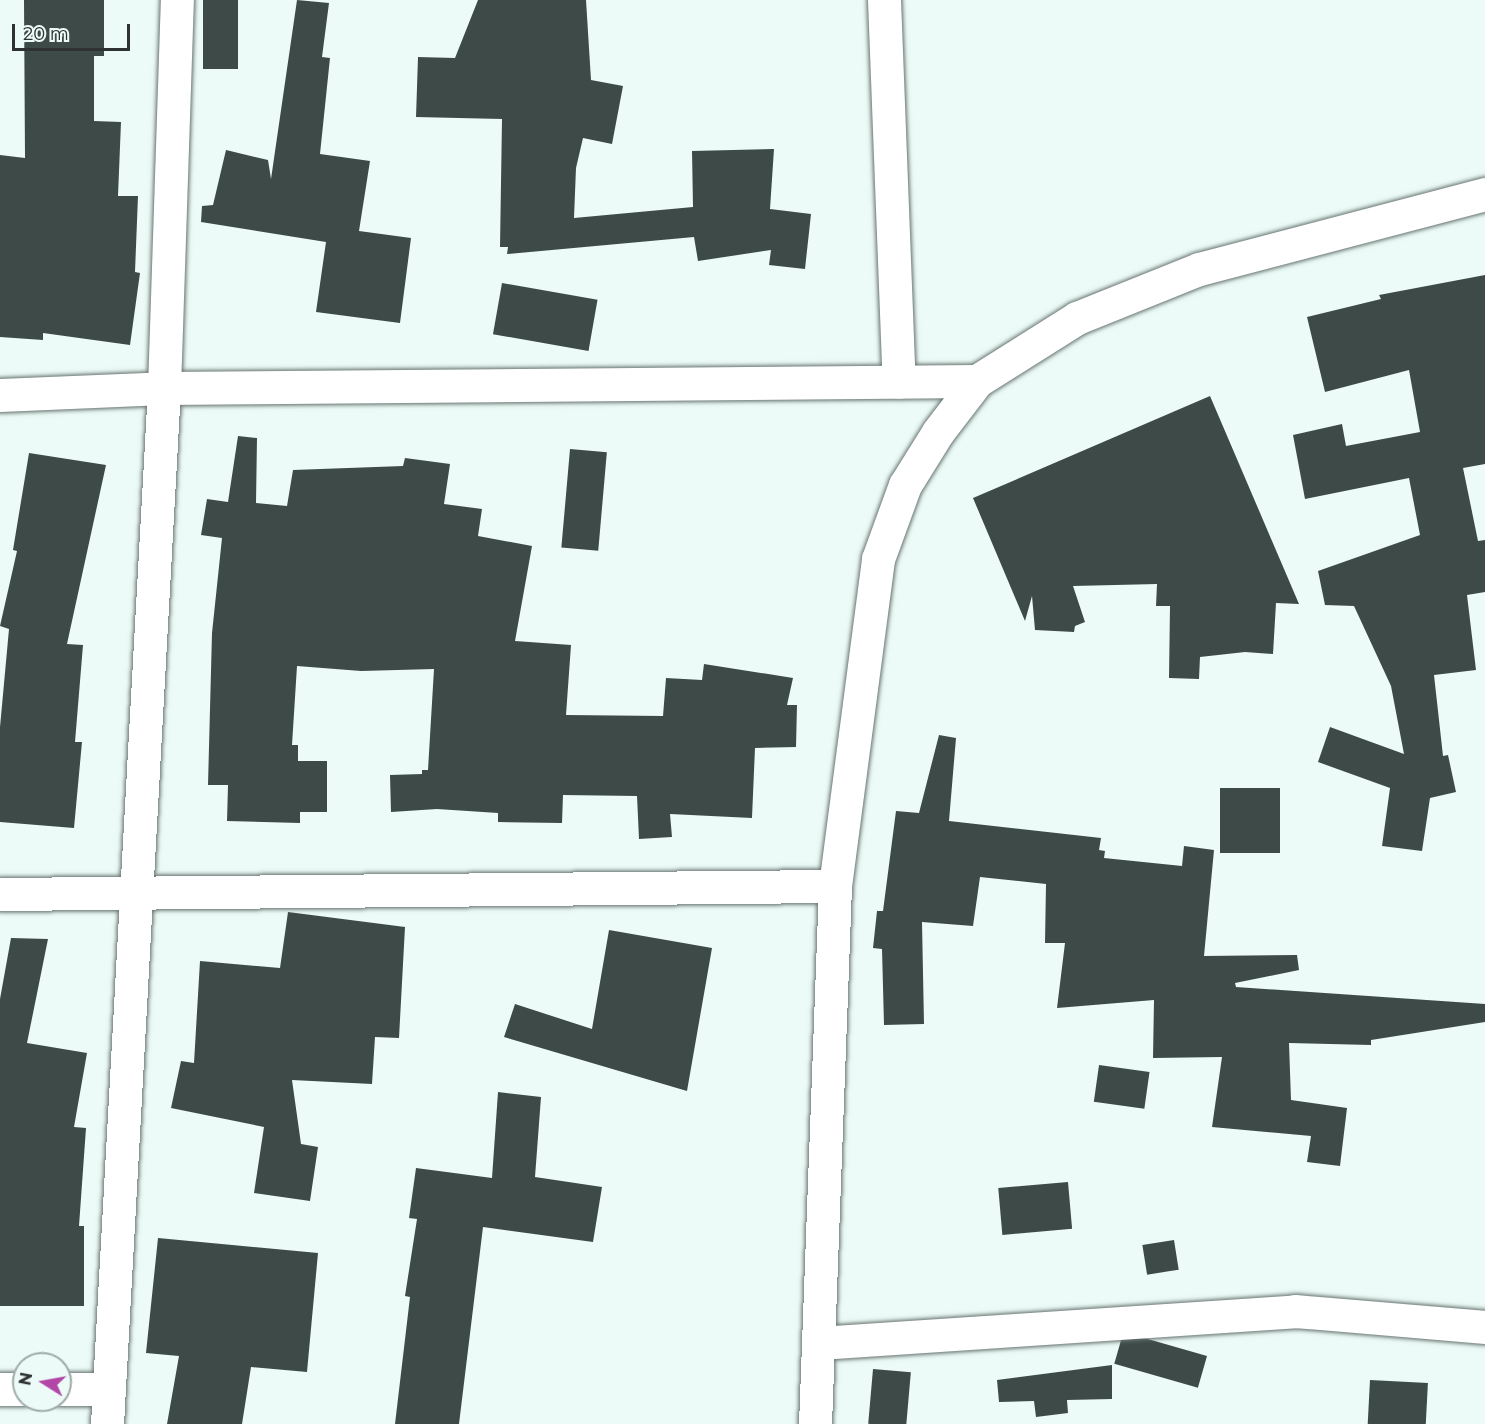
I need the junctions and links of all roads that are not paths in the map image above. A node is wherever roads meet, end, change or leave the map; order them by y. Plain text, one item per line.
1 (177, 0) edge
2 (884, 0) edge
3 (1485, 194) edge
4 (977, 381) junction
5 (899, 382) junction
6 (164, 388) junction
7 (0, 395) edge
8 (836, 886) junction
9 (135, 892) junction
10 (0, 894) edge
11 (1485, 1327) edge
12 (819, 1343) junction
13 (72, 1389) edge
14 (109, 1389) junction
15 (107, 1424) edge
16 (815, 1424) edge

1 - 6 street
2 - 5 street
3 - 4 street
4 - 5 street
4 - 8 street
5 - 6 street
6 - 7 street
6 - 9 street
8 - 9 street
8 - 12 street
9 - 10 street
9 - 14 street
11 - 12 street
12 - 16 street
13 - 14 street
14 - 15 street

